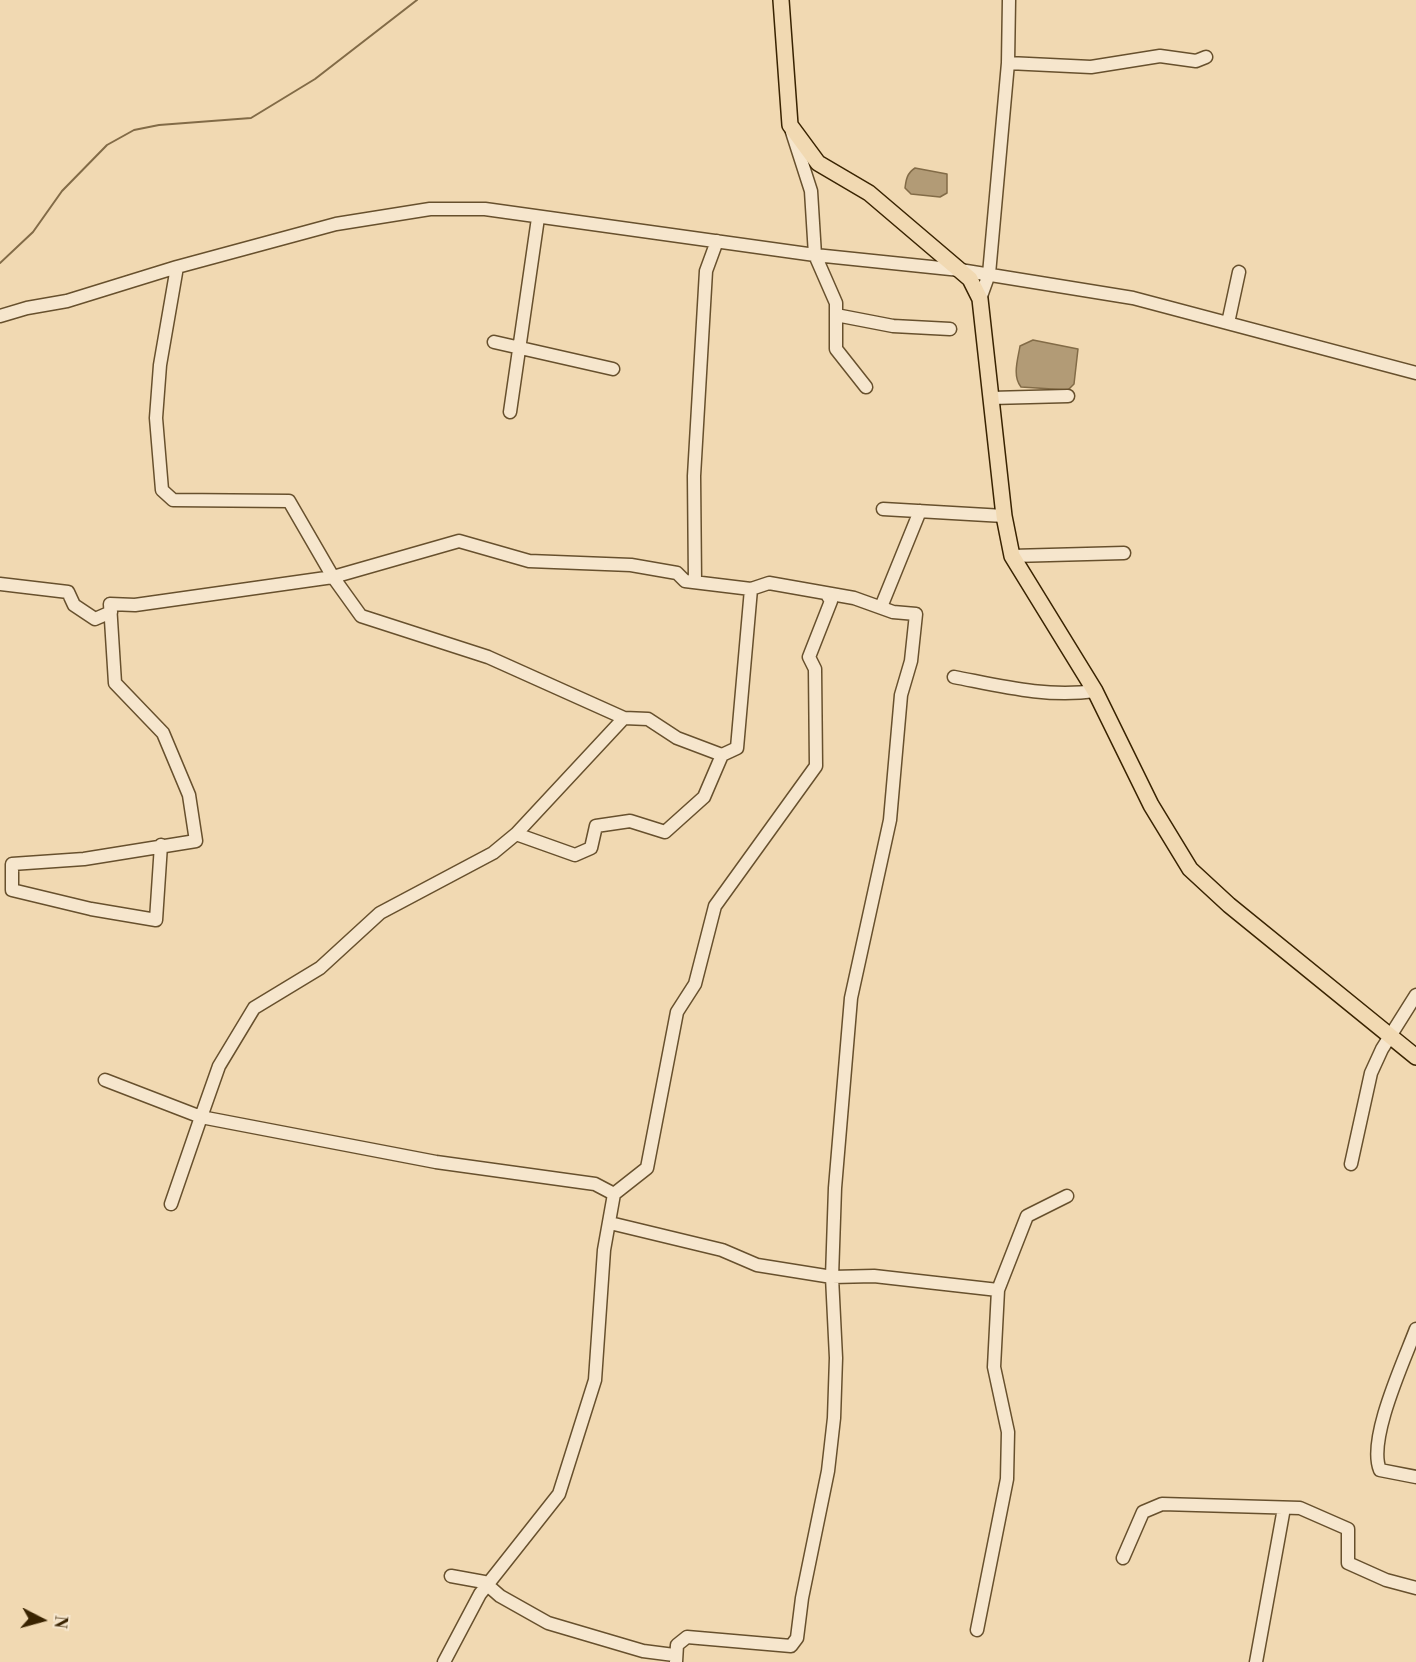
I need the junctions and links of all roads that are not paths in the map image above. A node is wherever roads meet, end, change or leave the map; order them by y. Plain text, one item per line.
1 (781, 0) edge
2 (1009, 0) edge
3 (1206, 57) dead end
4 (1008, 63) junction
5 (790, 125) junction
6 (538, 218) junction
7 (717, 241) junction
8 (814, 255) junction
9 (177, 267) junction
10 (960, 270) junction
11 (1239, 272) dead end
12 (989, 274) junction
13 (980, 299) junction
14 (836, 315) junction
15 (0, 316) edge
16 (1228, 323) junction
17 (950, 329) dead end
18 (494, 342) dead end
19 (521, 346) junction
20 (613, 369) dead end
21 (1416, 373) edge
22 (866, 387) dead end
23 (1068, 396) dead end
24 (991, 398) junction
25 (510, 412) dead end
26 (883, 509) dead end
27 (920, 512) junction
28 (1005, 516) junction
29 (1124, 553) dead end
30 (1012, 556) junction
31 (333, 578) junction
32 (695, 582) junction
33 (0, 584) edge
34 (751, 589) junction
35 (826, 593) junction
36 (881, 608) junction
37 (111, 612) junction
38 (954, 677) dead end
39 (1095, 691) junction
40 (624, 718) junction
41 (722, 755) junction
42 (516, 834) junction
43 (161, 845) junction
44 (1416, 995) edge
45 (1390, 1035) junction
46 (1416, 1057) edge
47 (105, 1080) dead end
48 (201, 1117) junction
49 (1351, 1164) dead end
50 (614, 1194) junction
51 (1067, 1196) dead end
52 (171, 1204) dead end
53 (610, 1223) junction
54 (832, 1277) junction
55 (998, 1290) junction
56 (1416, 1329) edge
57 (1416, 1477) edge
58 (1284, 1508) junction
59 (1123, 1558) dead end
60 (452, 1576) dead end
61 (486, 1586) junction
62 (1416, 1588) edge
63 (977, 1629) dead end
64 (675, 1658) edge
65 (444, 1662) edge
66 (1256, 1662) edge

1 - 5 main road
2 - 4 street
3 - 4 street
4 - 12 street
5 - 8 street
5 - 10 main road
6 - 7 street
6 - 9 street
6 - 19 street
7 - 8 street
7 - 32 street
8 - 10 street
8 - 14 street
9 - 15 street
9 - 31 street
10 - 12 street
10 - 13 main road
11 - 16 street
12 - 13 street
12 - 16 street
13 - 24 main road
14 - 17 street
14 - 22 street
16 - 21 street
18 - 19 street
19 - 20 street
19 - 25 street
23 - 24 street
24 - 28 main road
26 - 27 street
27 - 28 street
27 - 36 street
28 - 30 main road
29 - 30 street
30 - 39 main road
31 - 32 street
31 - 37 street
31 - 40 street
32 - 34 street
33 - 37 street
34 - 35 street
34 - 41 street
35 - 36 street
35 - 50 street
36 - 54 street
37 - 43 street
38 - 39 street
39 - 45 main road
40 - 41 street
40 - 42 street
41 - 42 street
42 - 48 street
43 - 43 street
44 - 45 street
45 - 46 main road
45 - 49 street
47 - 48 street
48 - 50 street
48 - 52 street
50 - 53 street
51 - 55 street
53 - 54 street
53 - 61 street
54 - 55 street
54 - 64 street
55 - 63 street
56 - 57 street
58 - 59 street
58 - 62 street
58 - 66 street
60 - 61 street
61 - 64 street
61 - 65 street

